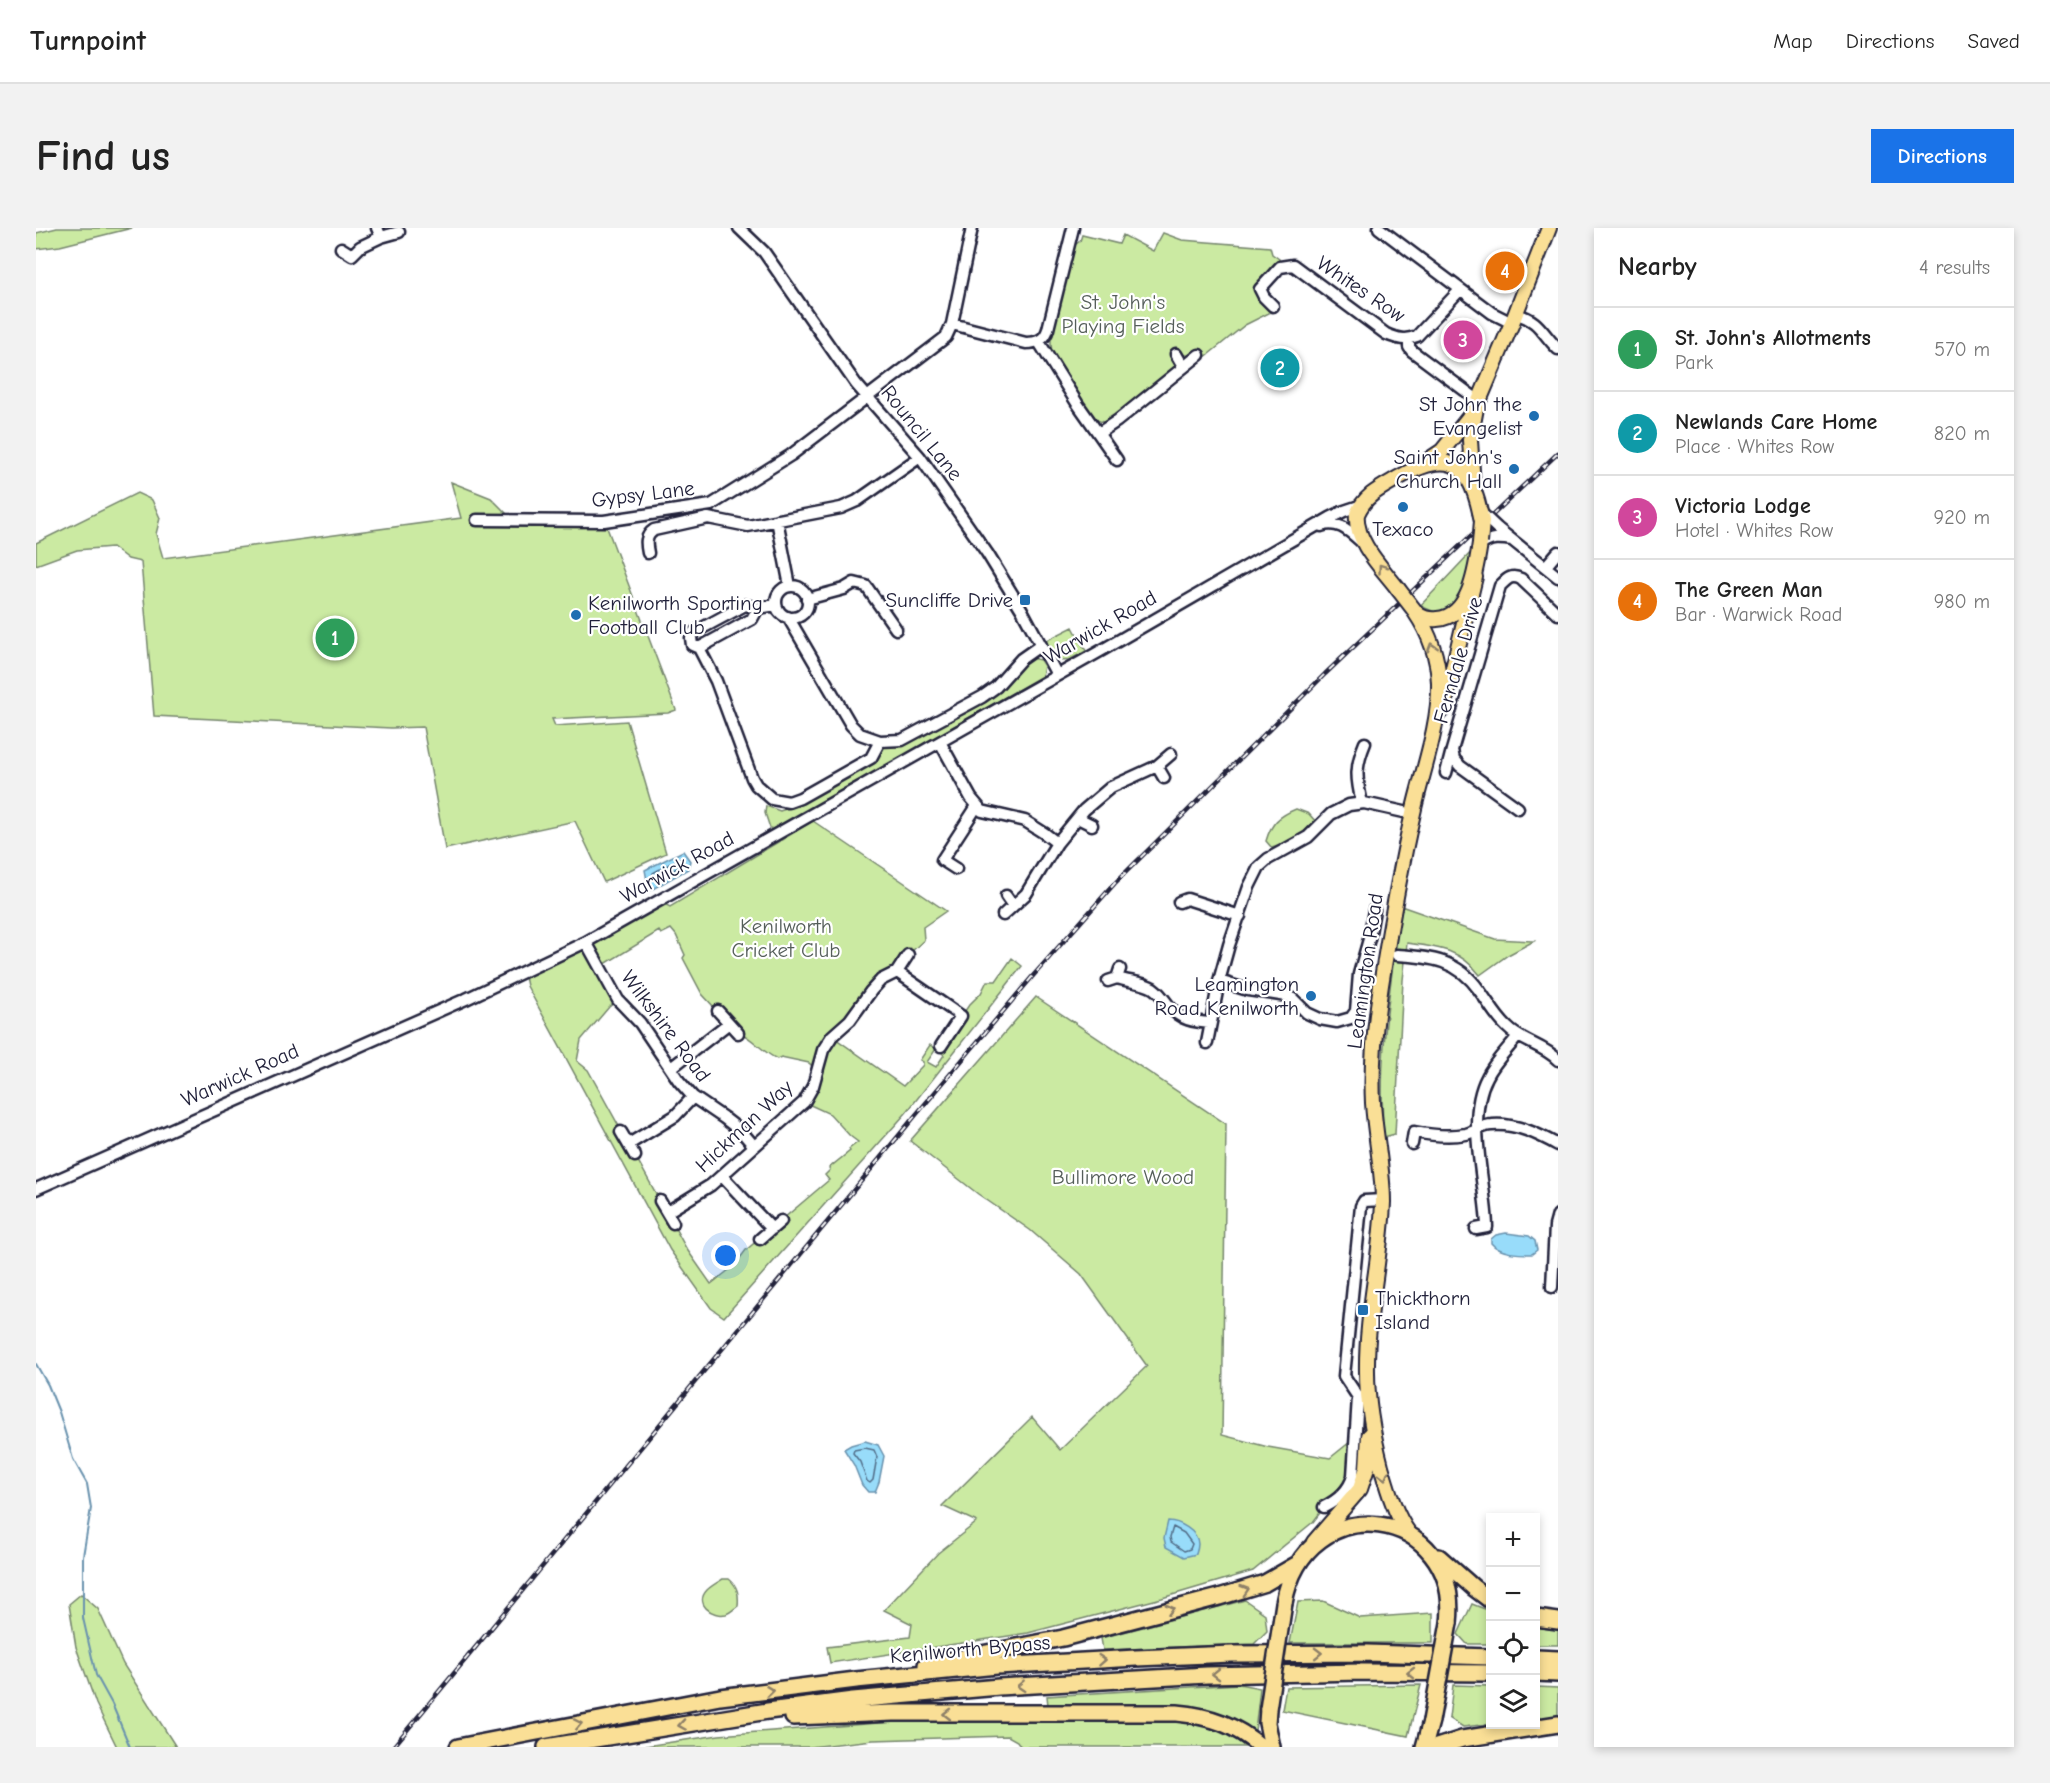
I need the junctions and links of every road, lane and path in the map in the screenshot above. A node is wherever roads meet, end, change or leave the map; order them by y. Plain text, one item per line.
1 (740, 228) edge
2 (972, 228) edge
3 (1073, 228) edge
4 (1379, 228) edge
5 (1548, 228) edge
6 (399, 232) dead end
7 (379, 233) edge
8 (341, 248) dead end
9 (1282, 256) dead end
10 (1293, 266) junction
11 (1460, 290) junction
12 (1273, 306) dead end
13 (1514, 319) junction
14 (952, 324) junction
15 (1409, 339) junction
16 (1039, 342) junction
17 (1558, 349) edge
18 (1176, 354) dead end
19 (1199, 355) dead end
20 (1183, 366) junction
21 (867, 396) junction
22 (1477, 404) junction
23 (1099, 433) junction
24 (921, 457) junction
25 (1118, 460) dead end
26 (1418, 467) junction
27 (1473, 486) junction
28 (1362, 505) junction
29 (1480, 511) junction
30 (477, 520) dead end
31 (777, 520) junction
32 (1312, 529) junction
33 (1513, 540) junction
34 (1480, 545) junction
35 (1367, 546) junction
36 (1558, 552) edge
37 (648, 553) dead end
38 (1546, 566) junction
39 (1474, 577) junction
40 (1558, 577) edge
41 (790, 586) junction
42 (807, 599) junction
43 (776, 605) junction
44 (758, 608) junction
45 (1415, 612) junction
46 (1558, 614) edge
47 (788, 617) junction
48 (896, 629) dead end
49 (1041, 645) junction
50 (699, 648) junction
51 (1058, 675) junction
52 (879, 741) junction
53 (940, 742) junction
54 (1365, 743) dead end
55 (1452, 750) junction
56 (1428, 751) junction
57 (1171, 754) dead end
58 (1156, 766) junction
59 (1446, 773) dead end
60 (1164, 778) dead end
61 (1362, 803) junction
62 (977, 806) junction
63 (1519, 808) dead end
64 (1413, 814) junction
65 (1078, 818) junction
66 (1092, 825) dead end
67 (1057, 843) junction
68 (956, 869) dead end
69 (1006, 896) dead end
70 (1186, 897) dead end
71 (1013, 906) junction
72 (1374, 910) dead end
73 (1002, 915) dead end
74 (1239, 916) junction
75 (586, 942) junction
76 (1389, 942) junction
77 (908, 955) dead end
78 (1397, 955) junction
79 (1385, 965) junction
80 (897, 972) junction
81 (1115, 976) dead end
82 (1220, 981) junction
83 (969, 1005) dead end
84 (718, 1011) dead end
85 (961, 1016) junction
86 (729, 1023) junction
87 (1211, 1023) junction
88 (738, 1033) dead end
89 (1518, 1036) junction
90 (1207, 1043) dead end
91 (942, 1046) dead end
92 (1557, 1056) edge
93 (671, 1068) junction
94 (693, 1097) junction
95 (1478, 1128) junction
96 (621, 1132) dead end
97 (629, 1144) junction
98 (1412, 1144) dead end
99 (1558, 1145) edge
100 (754, 1146) junction
101 (635, 1156) dead end
102 (722, 1176) junction
103 (36, 1189) edge
104 (1383, 1200) junction
105 (660, 1201) dead end
106 (667, 1212) junction
107 (1558, 1215) edge
108 (781, 1221) dead end
109 (673, 1223) dead end
110 (1487, 1227) dead end
111 (772, 1229) junction
112 (760, 1239) dead end
113 (1552, 1287) dead end
114 (1346, 1350) junction
115 (1368, 1353) junction
116 (1370, 1419) junction
117 (1324, 1507) dead end
118 (1410, 1535) junction
119 (1311, 1546) junction
120 (1427, 1548) junction
121 (1296, 1565) junction
122 (1486, 1596) edge
123 (1540, 1619) edge
124 (1558, 1622) edge
125 (1486, 1657) edge
126 (1540, 1658) edge
127 (1558, 1659) edge
128 (1486, 1673) edge
129 (1540, 1674) edge
130 (1558, 1674) edge
131 (856, 1680) junction
132 (708, 1721) junction
133 (1558, 1724) edge
134 (458, 1747) edge
135 (546, 1747) edge
136 (1261, 1747) edge
137 (1272, 1747) edge
138 (1424, 1747) edge
139 (1437, 1747) edge

1 - 21 street, Rouncil Lane
2 - 14 street
3 - 16 street
4 - 11 street
5 - 13 main road
6 - 7 street
7 - 8 street
9 - 10 street, Whites Row
10 - 12 street, Whites Row
10 - 15 street, Whites Row
11 - 13 street
11 - 15 street, Whites Row
13 - 17 street
13 - 22 main road
14 - 16 street
14 - 21 street, Gypsy Lane
15 - 22 street, Whites Row
16 - 23 street
18 - 20 street
19 - 20 street
20 - 23 street
21 - 24 street, Rouncil Lane
21 - 30 street, Gypsy Lane
22 - 26 main road
22 - 27 main road
23 - 25 street
24 - 31 street
24 - 49 street, Rouncil Lane
26 - 27 main road
26 - 28 main road
27 - 29 main road
28 - 32 street, Warwick Road
28 - 35 main road
29 - 33 street, bridge
29 - 34 main road, bridge
31 - 37 street
31 - 41 street
32 - 35 street, Warwick Road
32 - 51 street, Warwick Road
33 - 34 street
33 - 38 street
34 - 39 main road
45 -> 35 main road, bridge
36 - 38 street
38 - 40 street
39 - 45 main road
39 - 56 main road, Leamington Road
41 - 42 street
41 - 43 street
42 - 47 street
42 - 48 street
43 - 44 street
43 - 47 street
44 - 50 street
44 - 50 street
56 -> 45 main road, Leamington Road
46 - 55 street, Ferndale Drive
47 - 52 street
49 - 51 street, Rouncil Lane
49 - 52 street
50 - 52 street
51 - 53 street, Warwick Road
53 - 62 street
53 - 75 street, Warwick Road
54 - 61 street
55 - 59 street, Ferndale Drive
55 - 63 street, Ferndale Drive
56 - 64 main road, Leamington Road
57 - 58 street
58 - 60 street
58 - 65 street
61 - 64 street
61 - 74 street
62 - 67 street
62 - 68 street
64 - 76 main road, Leamington Road
65 - 66 street
65 - 67 street
67 - 71 street
69 - 71 street
70 - 74 street
71 - 73 street
72 - 82 street
74 - 82 street
75 - 93 street, Wilkshire Road
75 - 103 street, Warwick Road
76 - 78 street
76 - 79 main road, Leamington Road
77 - 80 street, Hickman Way
78 - 79 street
78 - 89 street
79 - 104 main road, Leamington Road
80 - 85 street
80 - 100 street, Hickman Way
81 - 87 street
82 - 87 street
83 - 85 street
84 - 86 street
85 - 91 street
86 - 88 street
86 - 93 street
87 - 90 street
89 - 92 street
89 - 95 street
93 - 94 street, Wilkshire Road
94 - 97 street
94 - 100 street, Wilkshire Road
95 - 98 street
95 - 99 street
95 - 110 street
96 - 97 street
97 - 101 street
100 - 102 street, Hickman Way
102 - 106 street, Hickman Way
102 - 111 street
104 - 114 street
104 - 115 main road, Leamington Road
105 - 106 street
106 - 109 street
107 - 113 street
108 - 111 street
111 - 112 street
114 - 115 street
114 - 117 street
115 - 116 main road, Leamington Road
116 -> 118 main road, Leamington Road
116 - 119 main road, Leamington Road
118 - 119 highway
118 - 120 highway
119 - 121 highway
120 - 122 highway
120 - 138 highway, bridge
131 -> 121 highway
121 - 137 highway, bridge
123 - 124 highway
131 -> 125 highway, Kenilworth Bypass
126 - 127 highway
128 -> 132 highway, Kenilworth Bypass
129 - 130 highway
134 -> 131 highway, Kenilworth Bypass
132 -> 135 highway, Kenilworth Bypass
136 -> 132 highway
133 - 139 highway

